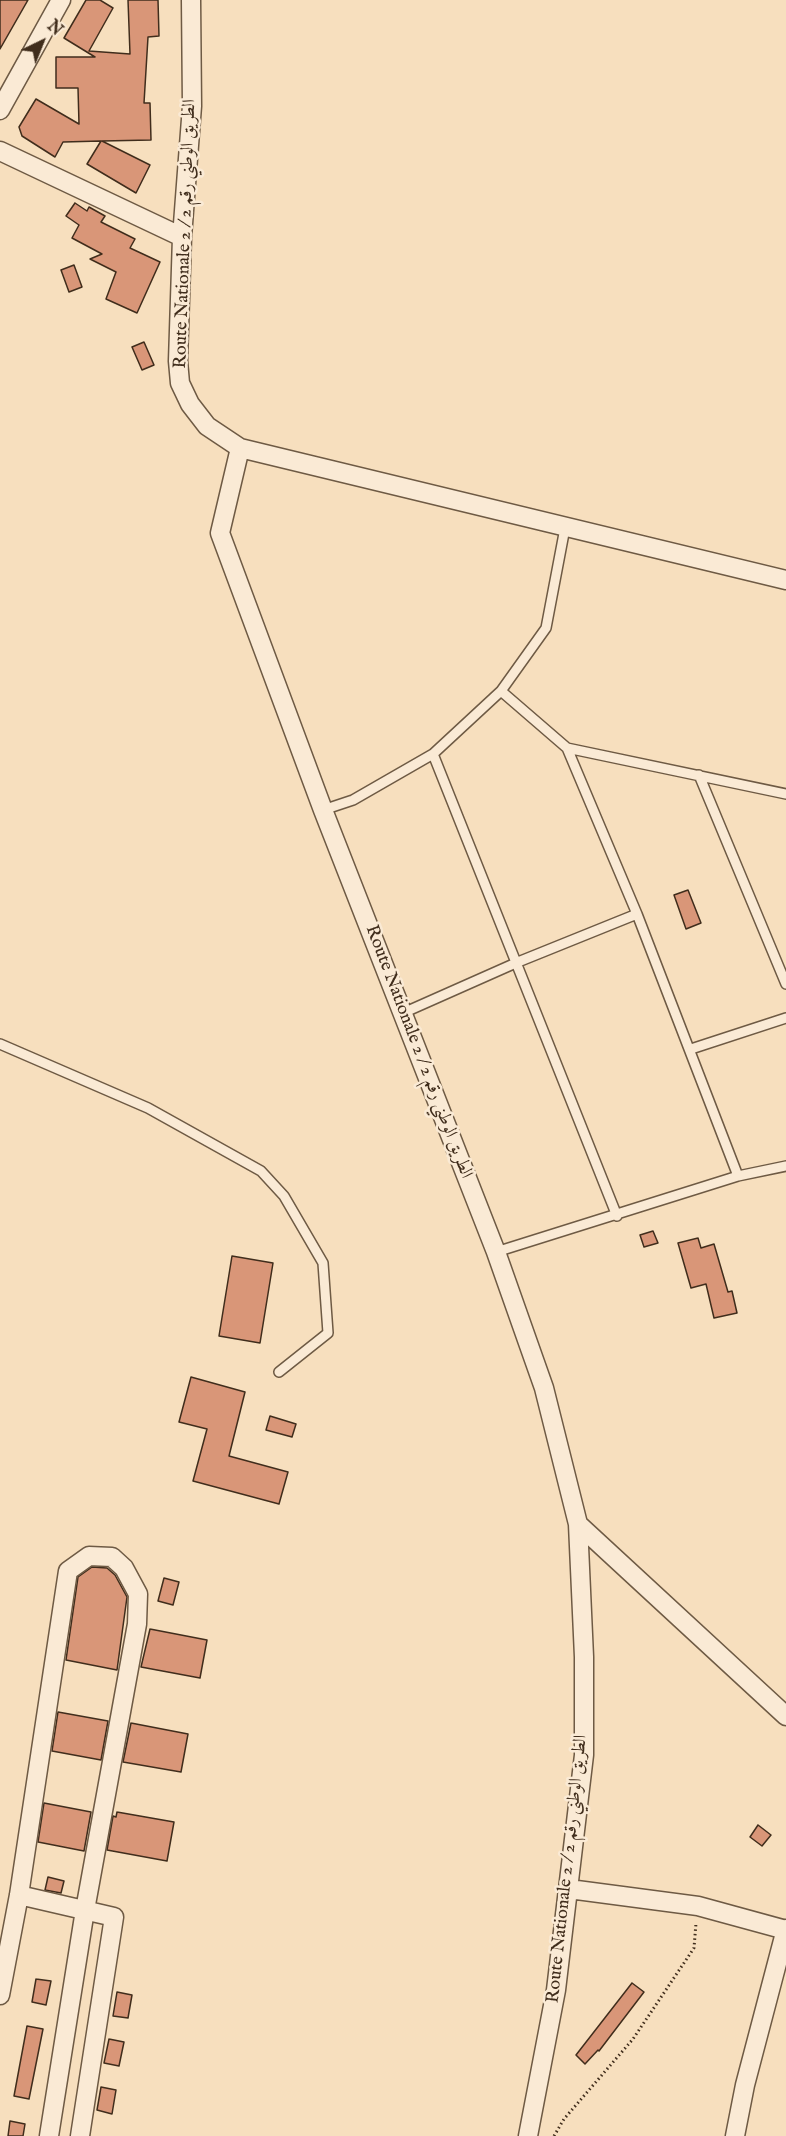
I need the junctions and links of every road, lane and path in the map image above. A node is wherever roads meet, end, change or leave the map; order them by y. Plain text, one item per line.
1 (60, 0) edge
2 (191, 0) edge
3 (0, 110) edge
4 (0, 151) edge
5 (182, 237) junction
6 (240, 448) junction
7 (565, 528) junction
8 (786, 580) edge
9 (501, 691) junction
10 (567, 748) junction
11 (433, 754) junction
12 (699, 775) junction
13 (786, 794) edge
14 (323, 810) junction
15 (637, 914) junction
16 (518, 962) junction
17 (786, 984) edge
18 (403, 1013) junction
19 (786, 1018) edge
20 (0, 1044) edge
21 (691, 1049) junction
22 (786, 1166) edge
23 (738, 1176) junction
24 (617, 1216) junction
25 (496, 1252) junction
26 (279, 1372) dead end
27 (578, 1524) junction
28 (786, 1716) edge
29 (569, 1889) junction
30 (19, 1895) junction
31 (698, 1906) junction
32 (86, 1910) junction
33 (786, 1930) edge
34 (0, 1995) edge
35 (49, 2136) edge
36 (80, 2136) edge
37 (528, 2136) edge
38 (554, 2136) edge
39 (735, 2136) edge

1 - 3 street
2 - 5 street, Route Nationale 2 / الطريق الوطني رقم 2
4 - 5 street
5 - 6 street, Route Nationale 2 / الطريق الوطني رقم 2
6 - 7 street
6 - 14 street, Route Nationale 2 / الطريق الوطني رقم 2
7 - 8 street
7 - 9 lane
9 - 10 lane
9 - 11 lane
10 - 12 lane
10 - 15 lane
11 - 14 lane
11 - 16 lane
12 - 13 lane
12 - 17 lane
14 - 18 street, Route Nationale 2 / الطريق الوطني رقم 2
15 - 16 lane
15 - 21 lane
16 - 18 lane
16 - 24 lane
18 - 25 street, Route Nationale 2 / الطريق الوطني رقم 2
19 - 21 lane
20 - 26 lane
21 - 23 lane
22 - 23 lane
23 - 24 lane
24 - 25 lane
25 - 27 street, Route Nationale 2 / الطريق الوطني رقم 2
27 - 28 street
27 - 29 street, Route Nationale 2 / الطريق الوطني رقم 2
29 - 31 street
29 - 37 street, Route Nationale 2 / الطريق الوطني رقم 2
30 - 32 street
30 - 32 street
30 - 34 street
31 - 33 street
31 - 38 path
32 - 35 street
32 - 36 street
33 - 39 street

